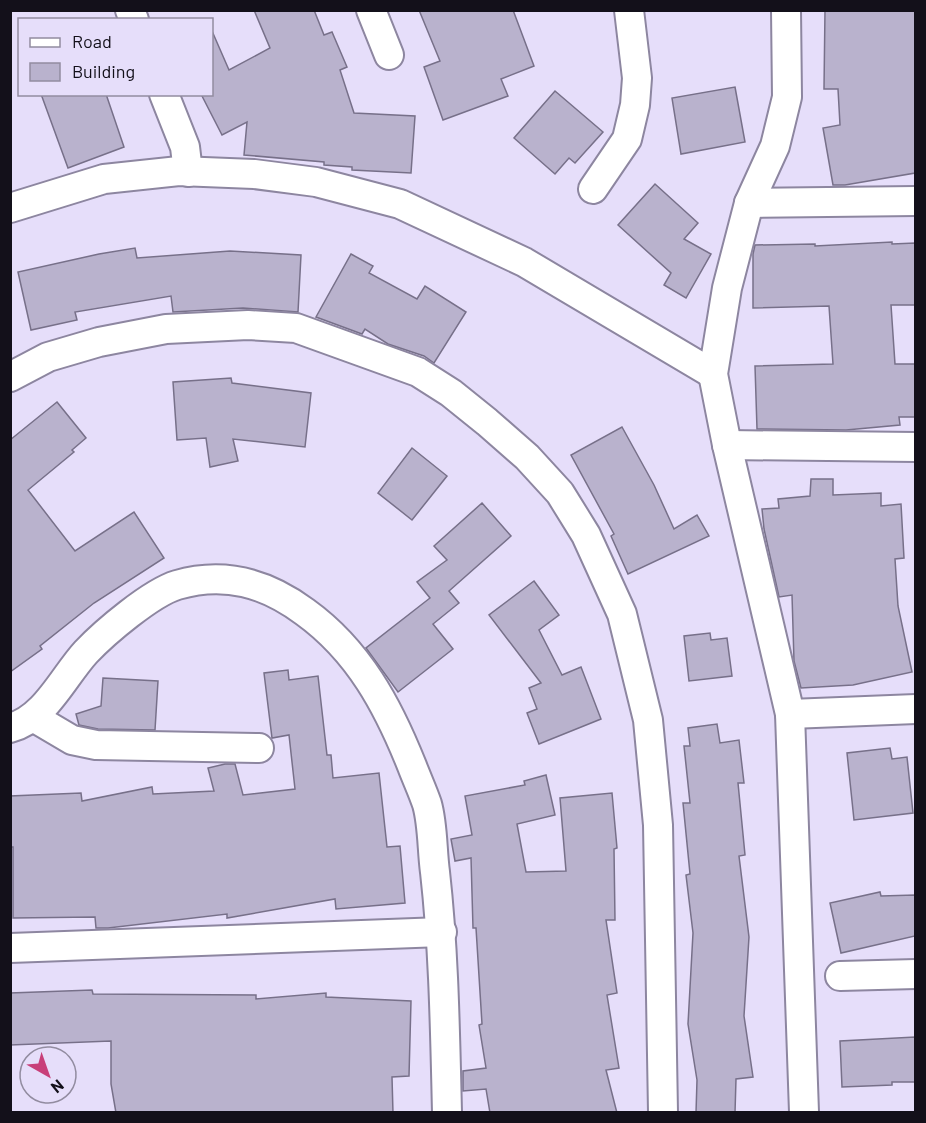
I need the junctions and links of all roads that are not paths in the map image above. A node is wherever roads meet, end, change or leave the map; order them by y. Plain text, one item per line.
1 (371, 10) edge
2 (629, 10) edge
3 (786, 10) edge
4 (389, 55) dead end
5 (165, 96) edge
6 (189, 172) junction
7 (593, 189) dead end
8 (915, 201) edge
9 (750, 203) junction
10 (10, 208) edge
11 (713, 374) junction
12 (10, 377) edge
13 (727, 445) junction
14 (915, 447) edge
15 (915, 709) edge
16 (790, 714) junction
17 (22, 723) edge
18 (259, 748) dead end
19 (442, 932) junction
20 (10, 948) edge
21 (915, 974) edge
22 (840, 976) dead end
23 (447, 1113) edge
24 (663, 1113) edge
25 (804, 1113) edge

1 - 4 street
2 - 7 street
3 - 9 street
5 - 6 street
6 - 10 street
6 - 11 street
8 - 9 street
9 - 11 street
11 - 13 street
12 - 24 street
13 - 14 street
13 - 16 street
15 - 16 street
16 - 25 street
17 - 18 street
17 - 19 street
19 - 20 street
19 - 23 street
21 - 22 street

